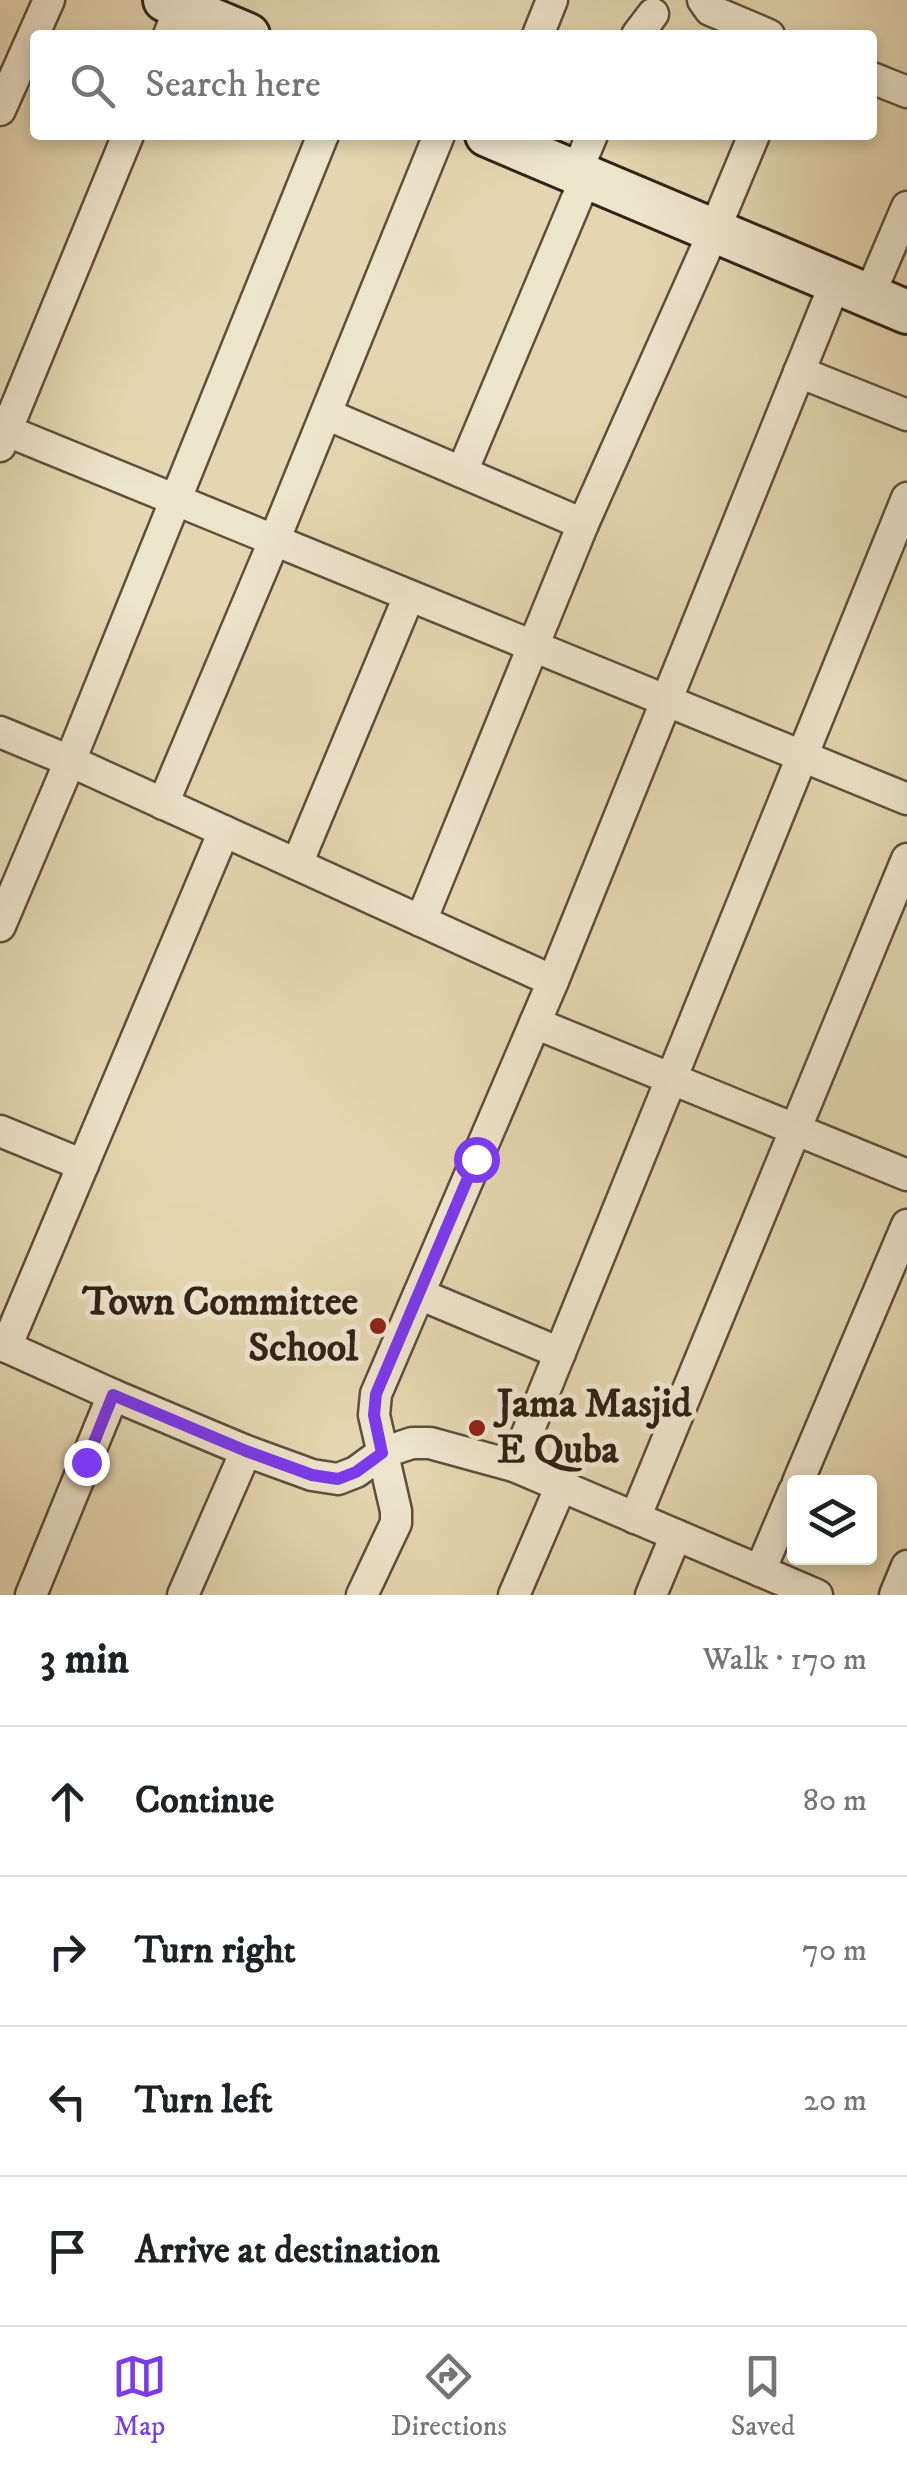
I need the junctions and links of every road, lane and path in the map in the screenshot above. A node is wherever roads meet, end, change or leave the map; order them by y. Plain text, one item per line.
1 (49, 0) edge
2 (552, 0) edge
3 (703, 0) edge
4 (171, 14) edge
5 (234, 19) edge
6 (36, 30) edge
7 (540, 30) edge
8 (757, 30) edge
9 (30, 43) edge
10 (877, 80) edge
11 (907, 92) edge
12 (0, 110) edge
13 (126, 140) edge
14 (322, 140) edge
15 (437, 140) edge
16 (508, 140) edge
17 (752, 140) edge
18 (585, 161) edge
19 (907, 207) edge
20 (714, 231) junction
21 (871, 296) edge
22 (799, 372) junction
23 (326, 414) junction
24 (907, 414) edge
25 (2, 435) edge
26 (462, 472) junction
27 (907, 498) edge
28 (175, 501) junction
29 (583, 524) junction
30 (274, 542) junction
31 (409, 596) junction
32 (532, 646) junction
33 (666, 700) junction
34 (0, 732) edge
35 (802, 756) junction
36 (70, 761) junction
37 (907, 798) edge
38 (163, 804) junction
39 (224, 831) junction
40 (907, 859) edge
41 (297, 864) junction
42 (421, 920) junction
43 (0, 926) edge
44 (552, 981) junction
45 (534, 1023) junction
46 (670, 1079) junction
47 (794, 1129) junction
48 (0, 1131) edge
49 (83, 1164) junction
50 (907, 1175) edge
51 (907, 1225) edge
52 (418, 1294) junction
53 (3, 1346) edge
54 (560, 1354) junction
55 (113, 1395) junction
56 (246, 1451) junction
57 (382, 1453) junction
58 (514, 1466) junction
59 (801, 1475) edge
60 (561, 1486) junction
61 (787, 1507) edge
62 (636, 1518) junction
63 (676, 1535) junction
64 (907, 1566) edge
65 (760, 1571) junction
66 (811, 1594) edge
67 (32, 1595) edge
68 (183, 1595) edge
69 (362, 1595) edge
70 (514, 1595) edge
71 (651, 1595) edge
72 (894, 1595) edge

1 - 6 street
2 - 7 street
3 - 8 street
4 - 5 street
9 - 12 street
10 - 11 street
13 - 25 street
14 - 28 street
15 - 23 street
16 - 18 street
17 - 20 street
18 - 20 street
18 - 26 street
19 - 21 street
20 - 21 street
20 - 29 street
21 - 22 street
22 - 24 street
22 - 33 street
23 - 26 street
23 - 30 street
25 - 28 street
26 - 29 street
27 - 35 street
28 - 30 street
28 - 36 street
29 - 32 street
30 - 31 street
30 - 38 street
31 - 32 street
31 - 41 street
32 - 33 street
32 - 42 street
33 - 35 street
33 - 44 street
34 - 36 street
35 - 37 street
35 - 46 street
36 - 38 street
36 - 43 street
38 - 39 street
39 - 41 street
39 - 49 street
40 - 47 street
41 - 42 street
42 - 44 street
44 - 45 street
45 - 46 street
45 - 52 street
46 - 47 street
46 - 54 street
47 - 50 street
47 - 62 street
48 - 49 street
49 - 53 street
51 - 59 street
52 - 54 street
52 - 57 street
53 - 55 street
54 - 58 street
55 - 56 street
55 - 67 street
56 - 57 street
56 - 68 street
57 - 58 street
57 - 69 street
58 - 60 street
60 - 62 street
60 - 70 street
61 - 65 street
62 - 63 street
63 - 65 street
63 - 71 street
64 - 72 street
65 - 66 street

